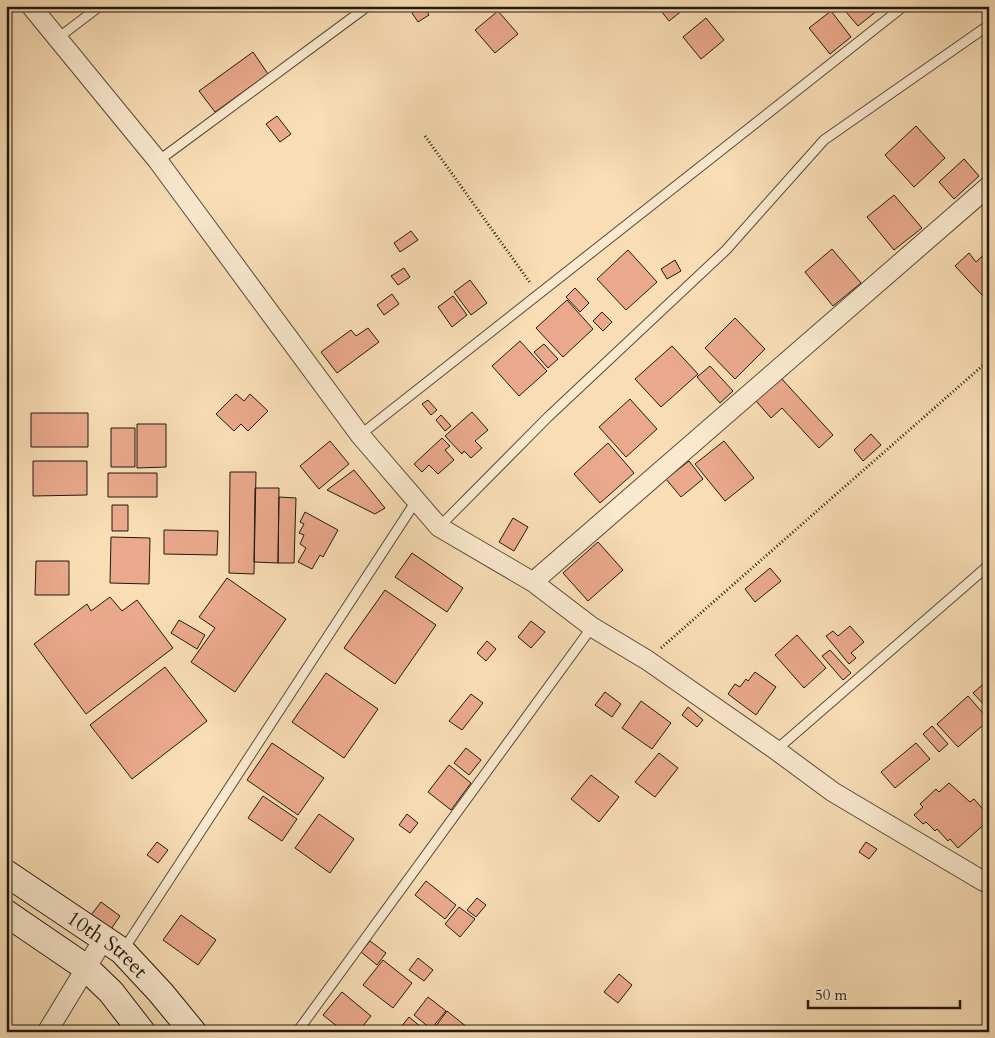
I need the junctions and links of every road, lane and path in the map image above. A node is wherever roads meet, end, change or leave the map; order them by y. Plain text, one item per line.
1 (31, 6) edge
2 (100, 6) edge
3 (368, 6) edge
4 (904, 6) edge
5 (989, 25) edge
6 (58, 38) junction
7 (425, 136) dead end
8 (158, 162) junction
9 (989, 186) edge
10 (539, 294) junction
11 (989, 360) edge
12 (360, 435) junction
13 (416, 501) junction
14 (439, 527) junction
15 (989, 565) edge
16 (533, 582) junction
17 (592, 627) junction
18 (647, 660) junction
19 (776, 750) junction
20 (6, 873) edge
21 (989, 882) edge
22 (6, 913) edge
23 (113, 945) junction
24 (85, 967) junction
25 (47, 1032) edge
26 (142, 1032) edge
27 (193, 1032) edge
28 (297, 1032) edge

1 - 6 street
2 - 6 lane
3 - 8 lane
4 - 10 lane
5 - 14 lane
6 - 8 street
7 - 10 path
8 - 12 street
9 - 16 street
10 - 12 lane
11 - 18 path
12 - 13 street
13 - 14 street
13 - 23 lane
14 - 16 street
15 - 19 lane
16 - 17 street
17 - 18 street
17 - 28 lane
18 - 19 street
19 - 21 street
20 - 23 main road, 10th Street
22 - 24 main road, 10th Street
23 - 24 street
23 - 27 main road, 10th Street
24 - 25 street
24 - 26 main road, 10th Street

